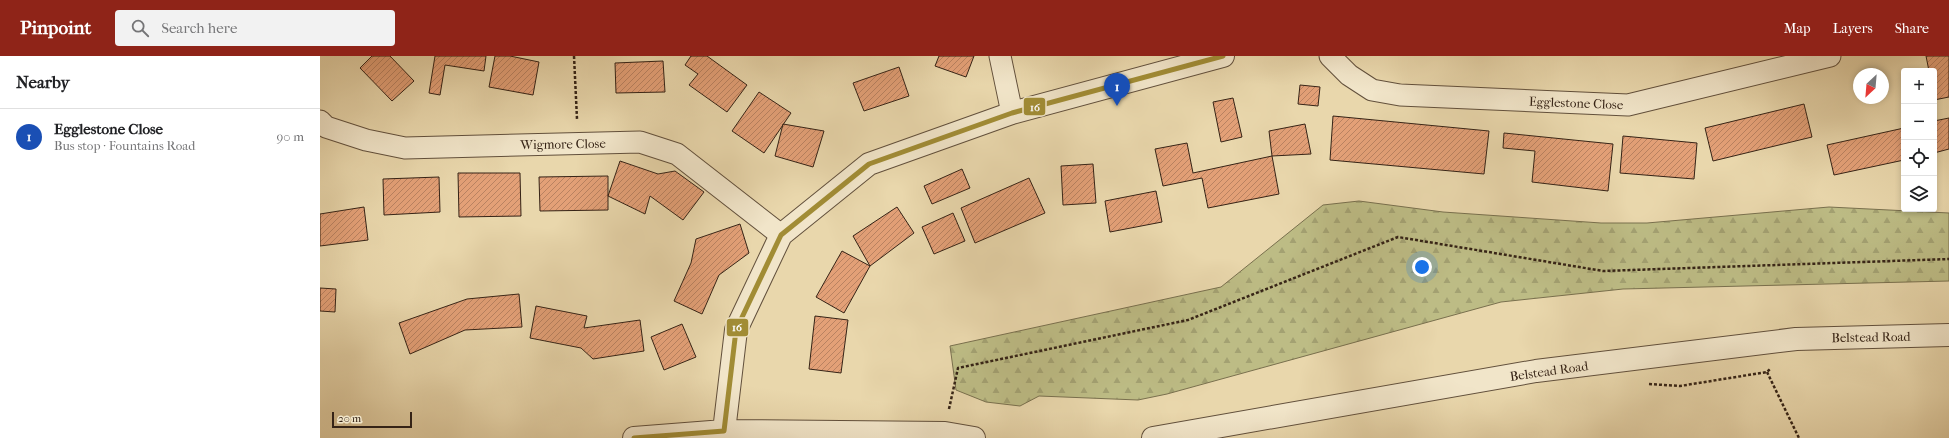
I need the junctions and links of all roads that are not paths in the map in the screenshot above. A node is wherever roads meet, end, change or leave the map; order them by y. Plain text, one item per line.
1 (1000, 56) edge
2 (1223, 56) edge
3 (1330, 56) edge
4 (1830, 56) edge
5 (1012, 113) junction
6 (320, 121) edge
7 (781, 235) junction
8 (1949, 335) edge
9 (724, 431) junction
10 (634, 438) edge
11 (974, 438) edge
12 (1153, 438) edge

1 - 5 street
2 - 5 street
3 - 4 street, Egglestone Close
5 - 7 street
6 - 7 street, Wigmore Close
7 - 9 street
8 - 12 street, Belstead Road
9 - 10 street
9 - 11 street

